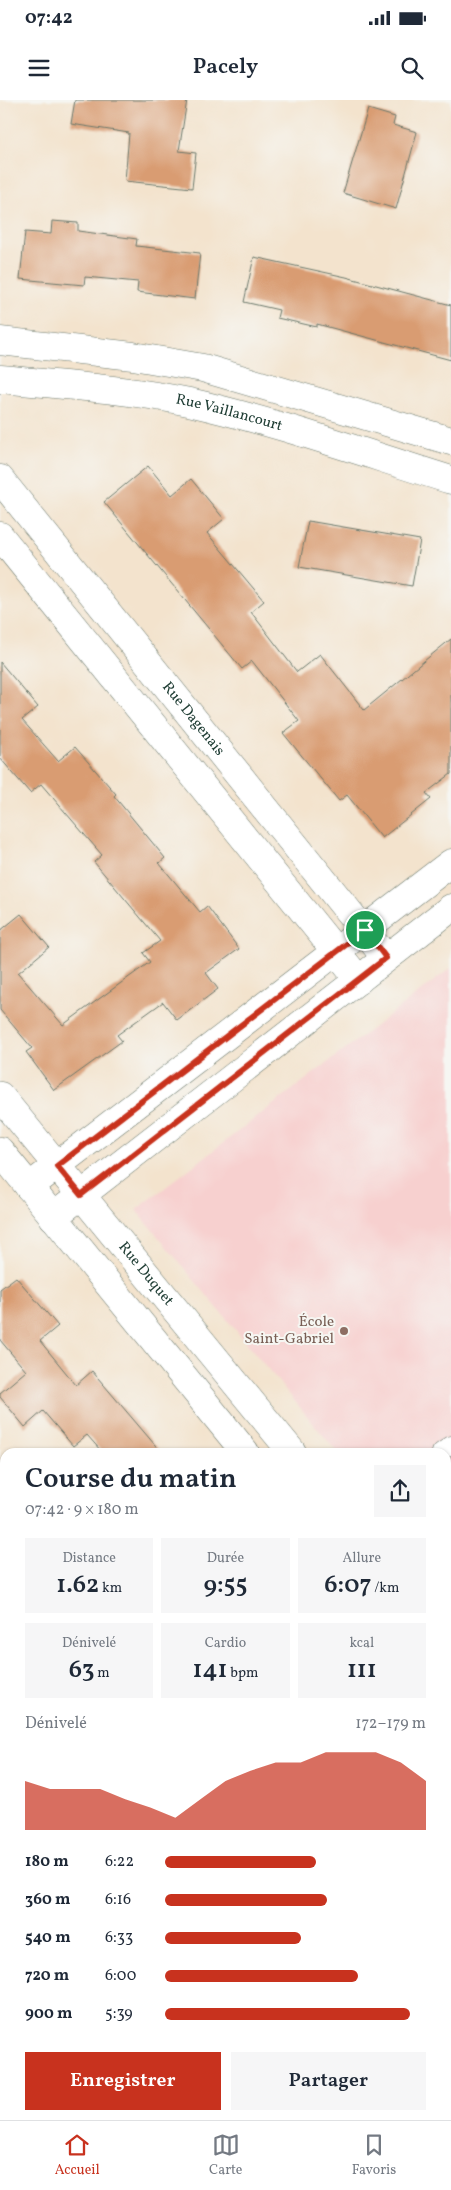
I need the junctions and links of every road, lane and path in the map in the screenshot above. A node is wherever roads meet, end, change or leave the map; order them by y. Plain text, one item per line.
1 (0, 342) edge
2 (0, 379) edge
3 (451, 441) edge
4 (0, 479) edge
5 (451, 480) edge
6 (0, 536) edge
7 (451, 863) edge
8 (451, 908) edge
9 (365, 930) junction
10 (337, 951) junction
11 (386, 958) junction
12 (359, 980) junction
13 (0, 1096) edge
14 (0, 1151) edge
15 (57, 1166) junction
16 (29, 1187) junction
17 (81, 1195) junction
18 (53, 1217) junction
19 (242, 1448) edge
20 (289, 1448) edge

1 - 3 street
2 - 5 street, Rue Vaillancourt
4 - 9 street, Rue Dagenais
6 - 10 street
7 - 9 street
8 - 11 street
9 - 10 street
9 - 11 street, Rue Dagenais
10 - 12 street
10 - 15 street
11 - 12 street
12 - 17 street
13 - 15 street, Rue Duquet
14 - 16 street
15 - 16 street
15 - 17 street, Rue Duquet
16 - 18 street
17 - 18 street
17 - 20 street, Rue Duquet
18 - 19 street

